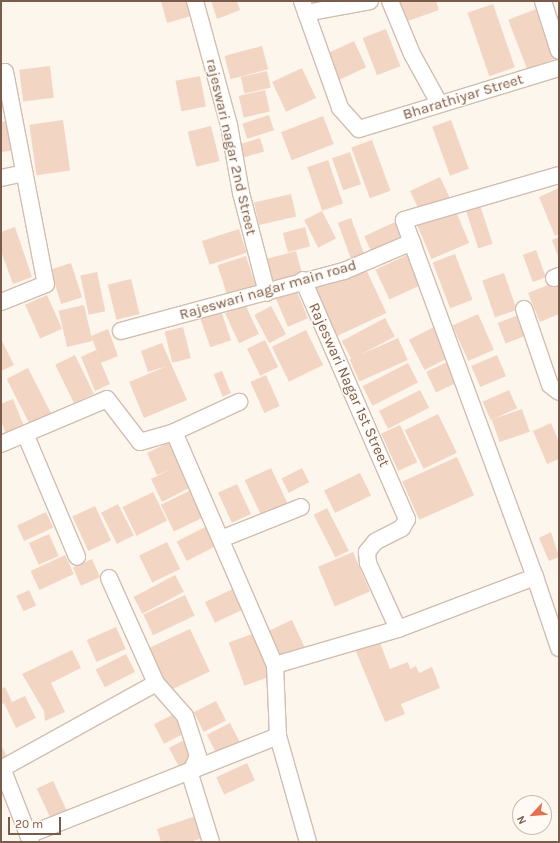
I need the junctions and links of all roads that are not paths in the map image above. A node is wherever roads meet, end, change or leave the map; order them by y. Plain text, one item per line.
1 (195, 1) edge
2 (370, 1) edge
3 (390, 1) edge
4 (542, 1) edge
5 (304, 7) edge
6 (559, 51) edge
7 (559, 68) edge
8 (1, 73) edge
9 (439, 103) junction
10 (24, 173) junction
11 (559, 175) edge
12 (1, 178) edge
13 (412, 242) junction
14 (303, 280) junction
15 (267, 293) junction
16 (1, 302) edge
17 (524, 309) dead end
18 (120, 331) dead end
19 (559, 392) edge
20 (239, 402) dead end
21 (174, 432) junction
22 (26, 436) junction
23 (1, 444) edge
24 (301, 507) dead end
25 (221, 539) junction
26 (77, 557) dead end
27 (535, 577) junction
28 (109, 578) dead end
29 (398, 629) junction
30 (559, 648) edge
31 (275, 665) junction
32 (156, 683) junction
33 (278, 736) junction
34 (2, 768) edge
35 (190, 774) junction
36 (30, 838) edge
37 (211, 842) edge
38 (308, 842) edge

1 - 15 street, rajeswari nagar 2nd Street
2 - 5 street
3 - 9 street
4 - 6 street
5 - 9 street, Bharathiyar Street
7 - 9 street, Bharathiyar Street
8 - 10 street
10 - 12 street
10 - 16 street
11 - 13 street
13 - 14 street, Rajeswari nagar main road
13 - 27 street
14 - 15 street, Rajeswari nagar main road
14 - 29 street, Rajeswari Nagar 1st Street
15 - 18 street, Rajeswari nagar main road
17 - 19 street
20 - 21 street
21 - 22 street
21 - 25 street
22 - 23 street
22 - 26 street
24 - 25 street
25 - 31 street
27 - 29 street
27 - 30 street
28 - 32 street
29 - 31 street
31 - 33 street
32 - 34 street
32 - 35 street
33 - 35 street
33 - 38 street
34 - 36 street
35 - 36 street
35 - 37 street

